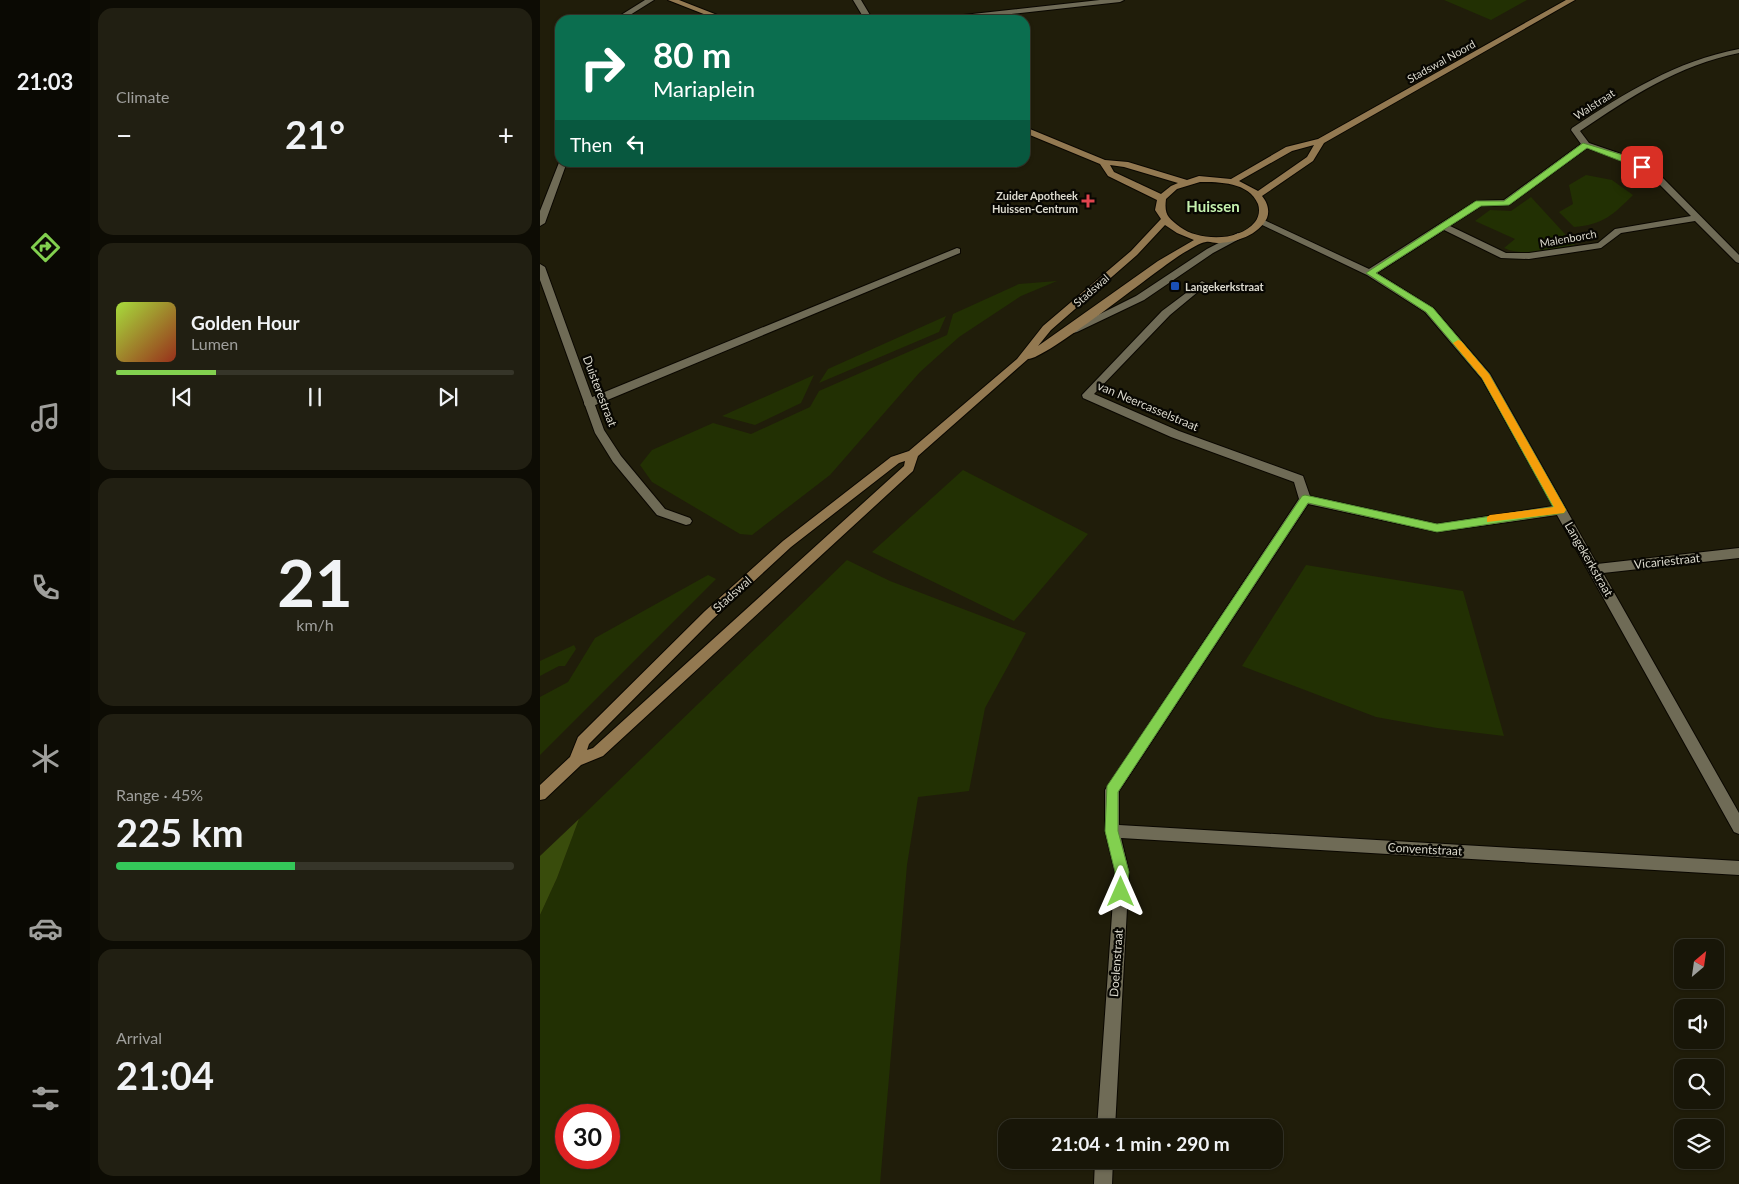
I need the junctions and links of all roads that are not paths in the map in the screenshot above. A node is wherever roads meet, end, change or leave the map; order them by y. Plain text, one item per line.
1 (650, 0) edge
2 (672, 0) edge
3 (857, 0) edge
4 (1120, 0) edge
5 (1571, 0) edge
6 (1101, 1) edge
7 (625, 15) edge
8 (712, 15) edge
9 (866, 15) edge
10 (979, 15) edge
11 (1739, 51) edge
12 (1030, 132) edge
13 (1321, 141) junction
14 (1586, 145) junction
15 (1103, 162) junction
16 (562, 167) edge
17 (1184, 182) junction
18 (1233, 182) junction
19 (1258, 195) junction
20 (1162, 198) junction
21 (1697, 218) junction
22 (1164, 221) junction
23 (1261, 222) junction
24 (540, 223) edge
25 (1445, 227) junction
26 (1238, 236) junction
27 (1203, 239) junction
28 (957, 251) dead end
29 (1739, 260) edge
30 (540, 267) edge
31 (1370, 273) junction
32 (1202, 284) dead end
33 (1064, 334) junction
34 (1021, 361) junction
35 (589, 403) junction
36 (913, 454) junction
37 (1305, 499) junction
38 (1561, 510) junction
39 (686, 521) dead end
40 (1739, 553) edge
41 (1595, 569) junction
42 (576, 761) junction
43 (540, 794) edge
44 (1739, 826) edge
45 (1112, 831) junction
46 (1739, 868) edge
47 (1107, 1119) edge
48 (1104, 1169) edge
49 (1103, 1184) edge

1 - 7 street
2 - 8 main road
3 - 9 street
4 - 6 street
5 - 13 main road, Stadswal Noord
6 - 10 street
11 - 14 street, Walstraat
12 - 15 main road
13 - 18 main road, Stadswal Noord
13 - 19 main road, Stadswal Noord
14 - 21 street
14 - 25 street
15 - 17 main road
15 - 20 main road
16 - 24 street
17 - 18 main road
17 - 20 main road
18 - 19 main road
19 - 23 main road
20 - 22 main road
21 - 25 street, Malenborch
21 - 29 street
22 - 27 main road
22 - 34 main road, Stadswal
23 - 26 main road
23 - 31 street, Langekerkstraat
25 - 31 street
26 - 27 main road
26 - 33 street, Stadswal
27 - 33 main road, Stadswal
28 - 35 street
30 - 35 street, Duisterestraat
31 - 38 street, Langekerkstraat
32 - 37 street, van Neercasselstraat
33 - 34 main road, Stadswal
34 - 36 main road, Stadswal
35 - 39 street, Duisterestraat
36 - 42 main road, Stadswal
36 - 42 main road, Stadswal
37 - 38 street
37 - 45 street, Doelenstraat
38 - 41 street, Langekerkstraat
40 - 41 street, Vicariestraat
41 - 44 street, Langekerkstraat
42 - 43 main road, Stadswal
45 - 46 street, Conventstraat
45 - 47 street, Doelenstraat
48 - 49 street

